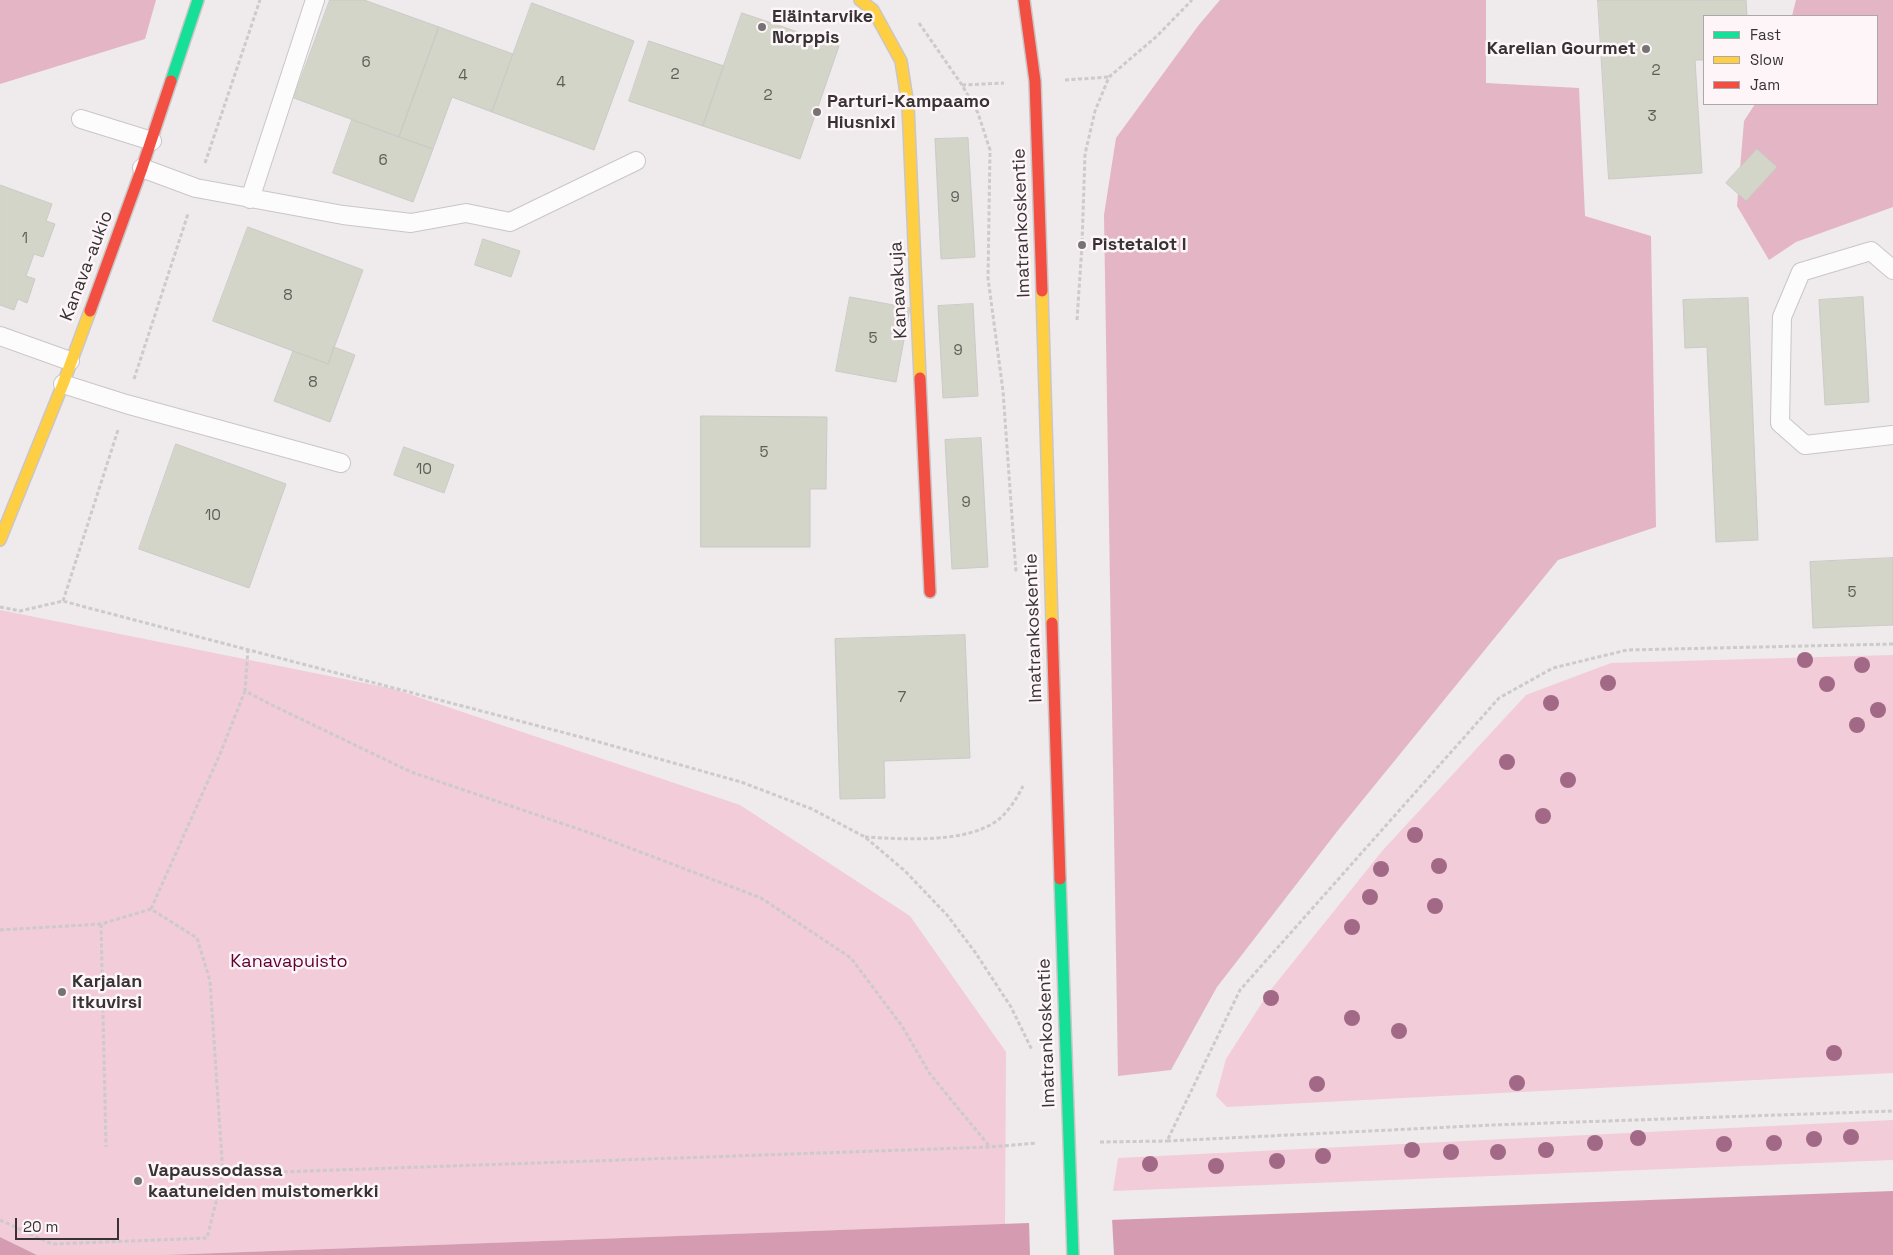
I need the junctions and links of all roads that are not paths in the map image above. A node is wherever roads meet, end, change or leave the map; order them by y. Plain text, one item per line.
1 (198, 0) edge
2 (315, 0) edge
3 (860, 0) edge
4 (1024, 0) edge
5 (81, 119) dead end
6 (152, 141) junction
7 (636, 161) dead end
8 (142, 168) junction
9 (250, 199) junction
10 (1893, 270) edge
11 (0, 336) edge
12 (70, 361) junction
13 (63, 384) junction
14 (1893, 435) edge
15 (341, 463) dead end
16 (0, 540) edge
17 (930, 592) dead end
18 (1073, 1255) edge

1 - 6 main road, Kanava-aukio
2 - 9 lane
3 - 17 main road, Kanavakuja
4 - 18 main road, Imatrankoskentie
5 - 6 lane
6 - 8 main road, Kanava-aukio
7 - 9 lane
8 - 9 lane
8 - 12 main road, Kanava-aukio
10 - 14 lane
11 - 12 lane
12 - 13 main road, Kanava-aukio
13 - 15 lane
13 - 16 main road, Kanava-aukio

